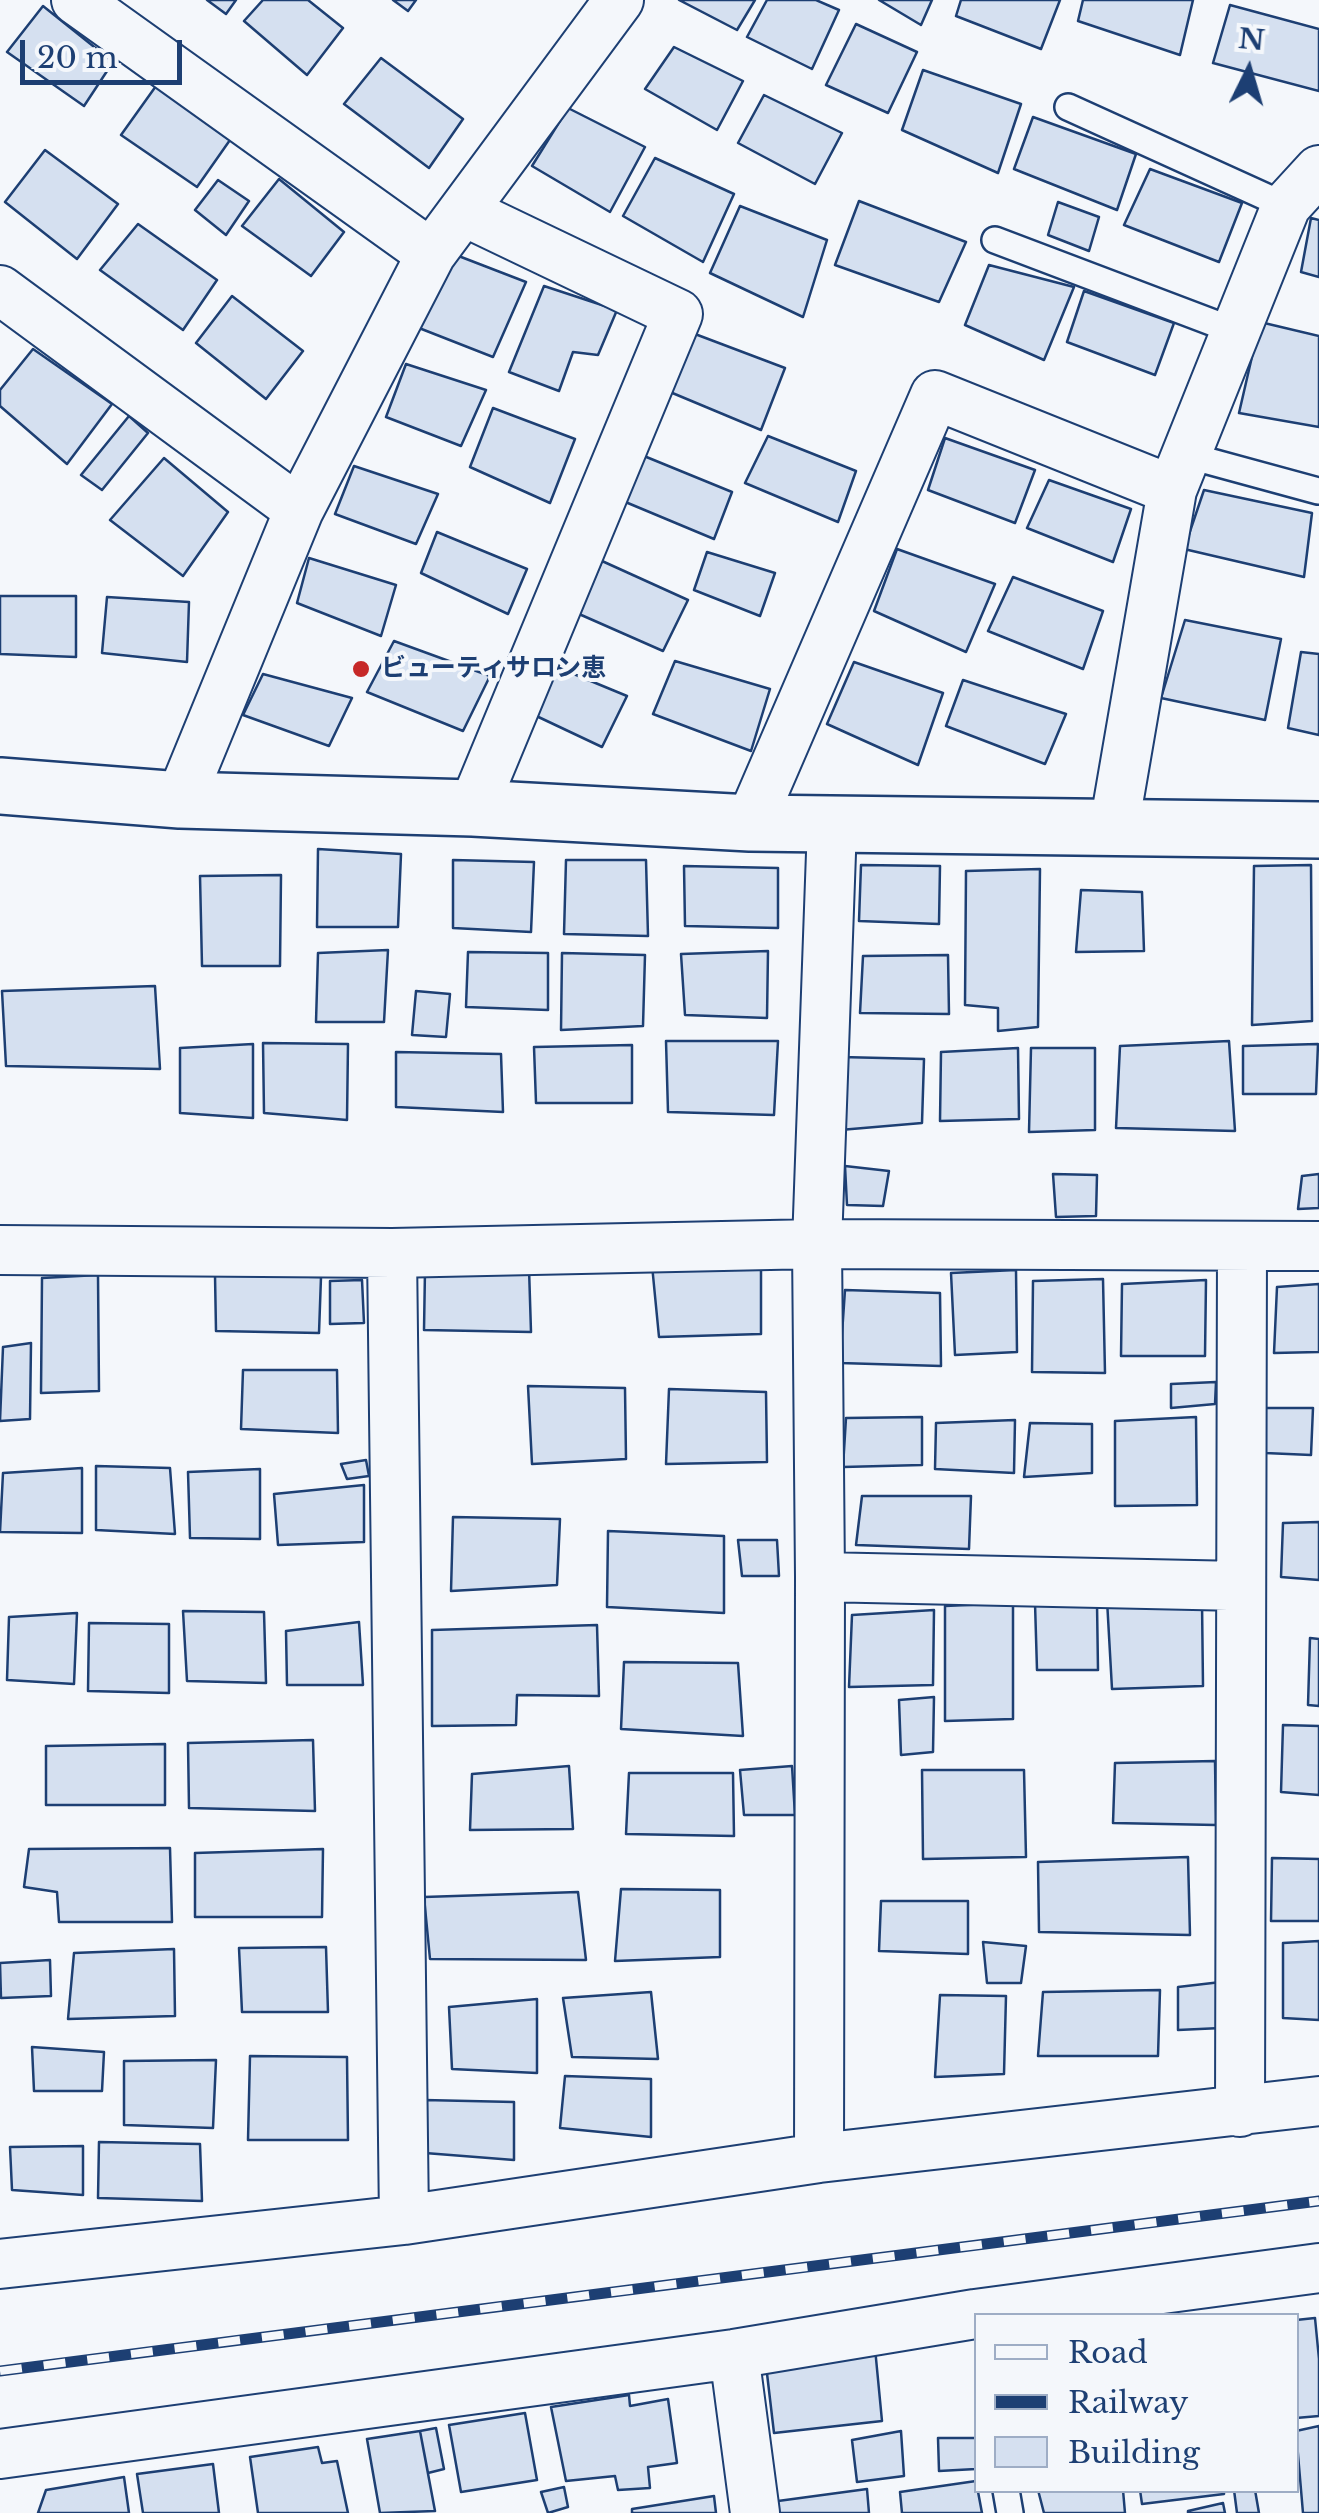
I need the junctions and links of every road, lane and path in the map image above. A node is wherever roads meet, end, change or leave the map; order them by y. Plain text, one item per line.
1 (76, 0) edge
2 (619, 0) edge
3 (1068, 106) dead end
4 (1319, 170) edge
5 (1286, 206) junction
6 (463, 211) junction
7 (996, 240) dead end
8 (431, 254) junction
9 (0, 290) edge
10 (1236, 331) junction
11 (1179, 473) junction
12 (1318, 490) edge
13 (300, 510) junction
14 (0, 786) edge
15 (180, 800) junction
16 (473, 808) junction
17 (750, 823) junction
18 (832, 826) junction
19 (1114, 827) junction
20 (1319, 830) edge
21 (817, 1244) junction
22 (1242, 1246) junction
23 (1319, 1246) edge
24 (0, 1250) edge
25 (392, 1253) junction
26 (820, 1576) junction
27 (1240, 1586) junction
28 (1319, 2101) edge
29 (1240, 2112) junction
30 (819, 2158) junction
31 (404, 2220) junction
32 (0, 2264) edge
33 (1319, 2268) edge
34 (1016, 2313) edge
35 (974, 2319) edge
36 (734, 2354) junction
37 (0, 2454) edge
38 (755, 2513) edge

1 - 8 street
2 - 6 street
3 - 5 lane
4 - 5 street
5 - 10 street
6 - 8 street
6 - 16 street
7 - 10 lane
8 - 13 street
9 - 13 street
10 - 11 street
11 - 12 lane
11 - 17 street
11 - 19 street
13 - 15 street
14 - 15 street
15 - 16 street
16 - 17 street
17 - 18 street
18 - 19 street
18 - 21 street
19 - 20 street
21 - 22 street
21 - 25 street
21 - 26 street
22 - 23 street
22 - 27 street
24 - 25 street
25 - 31 street
26 - 27 street
26 - 30 street
27 - 29 street
28 - 29 street
29 - 30 street
30 - 31 street
31 - 32 street
33 - 34 street
35 - 36 street
36 - 37 street
36 - 38 street

